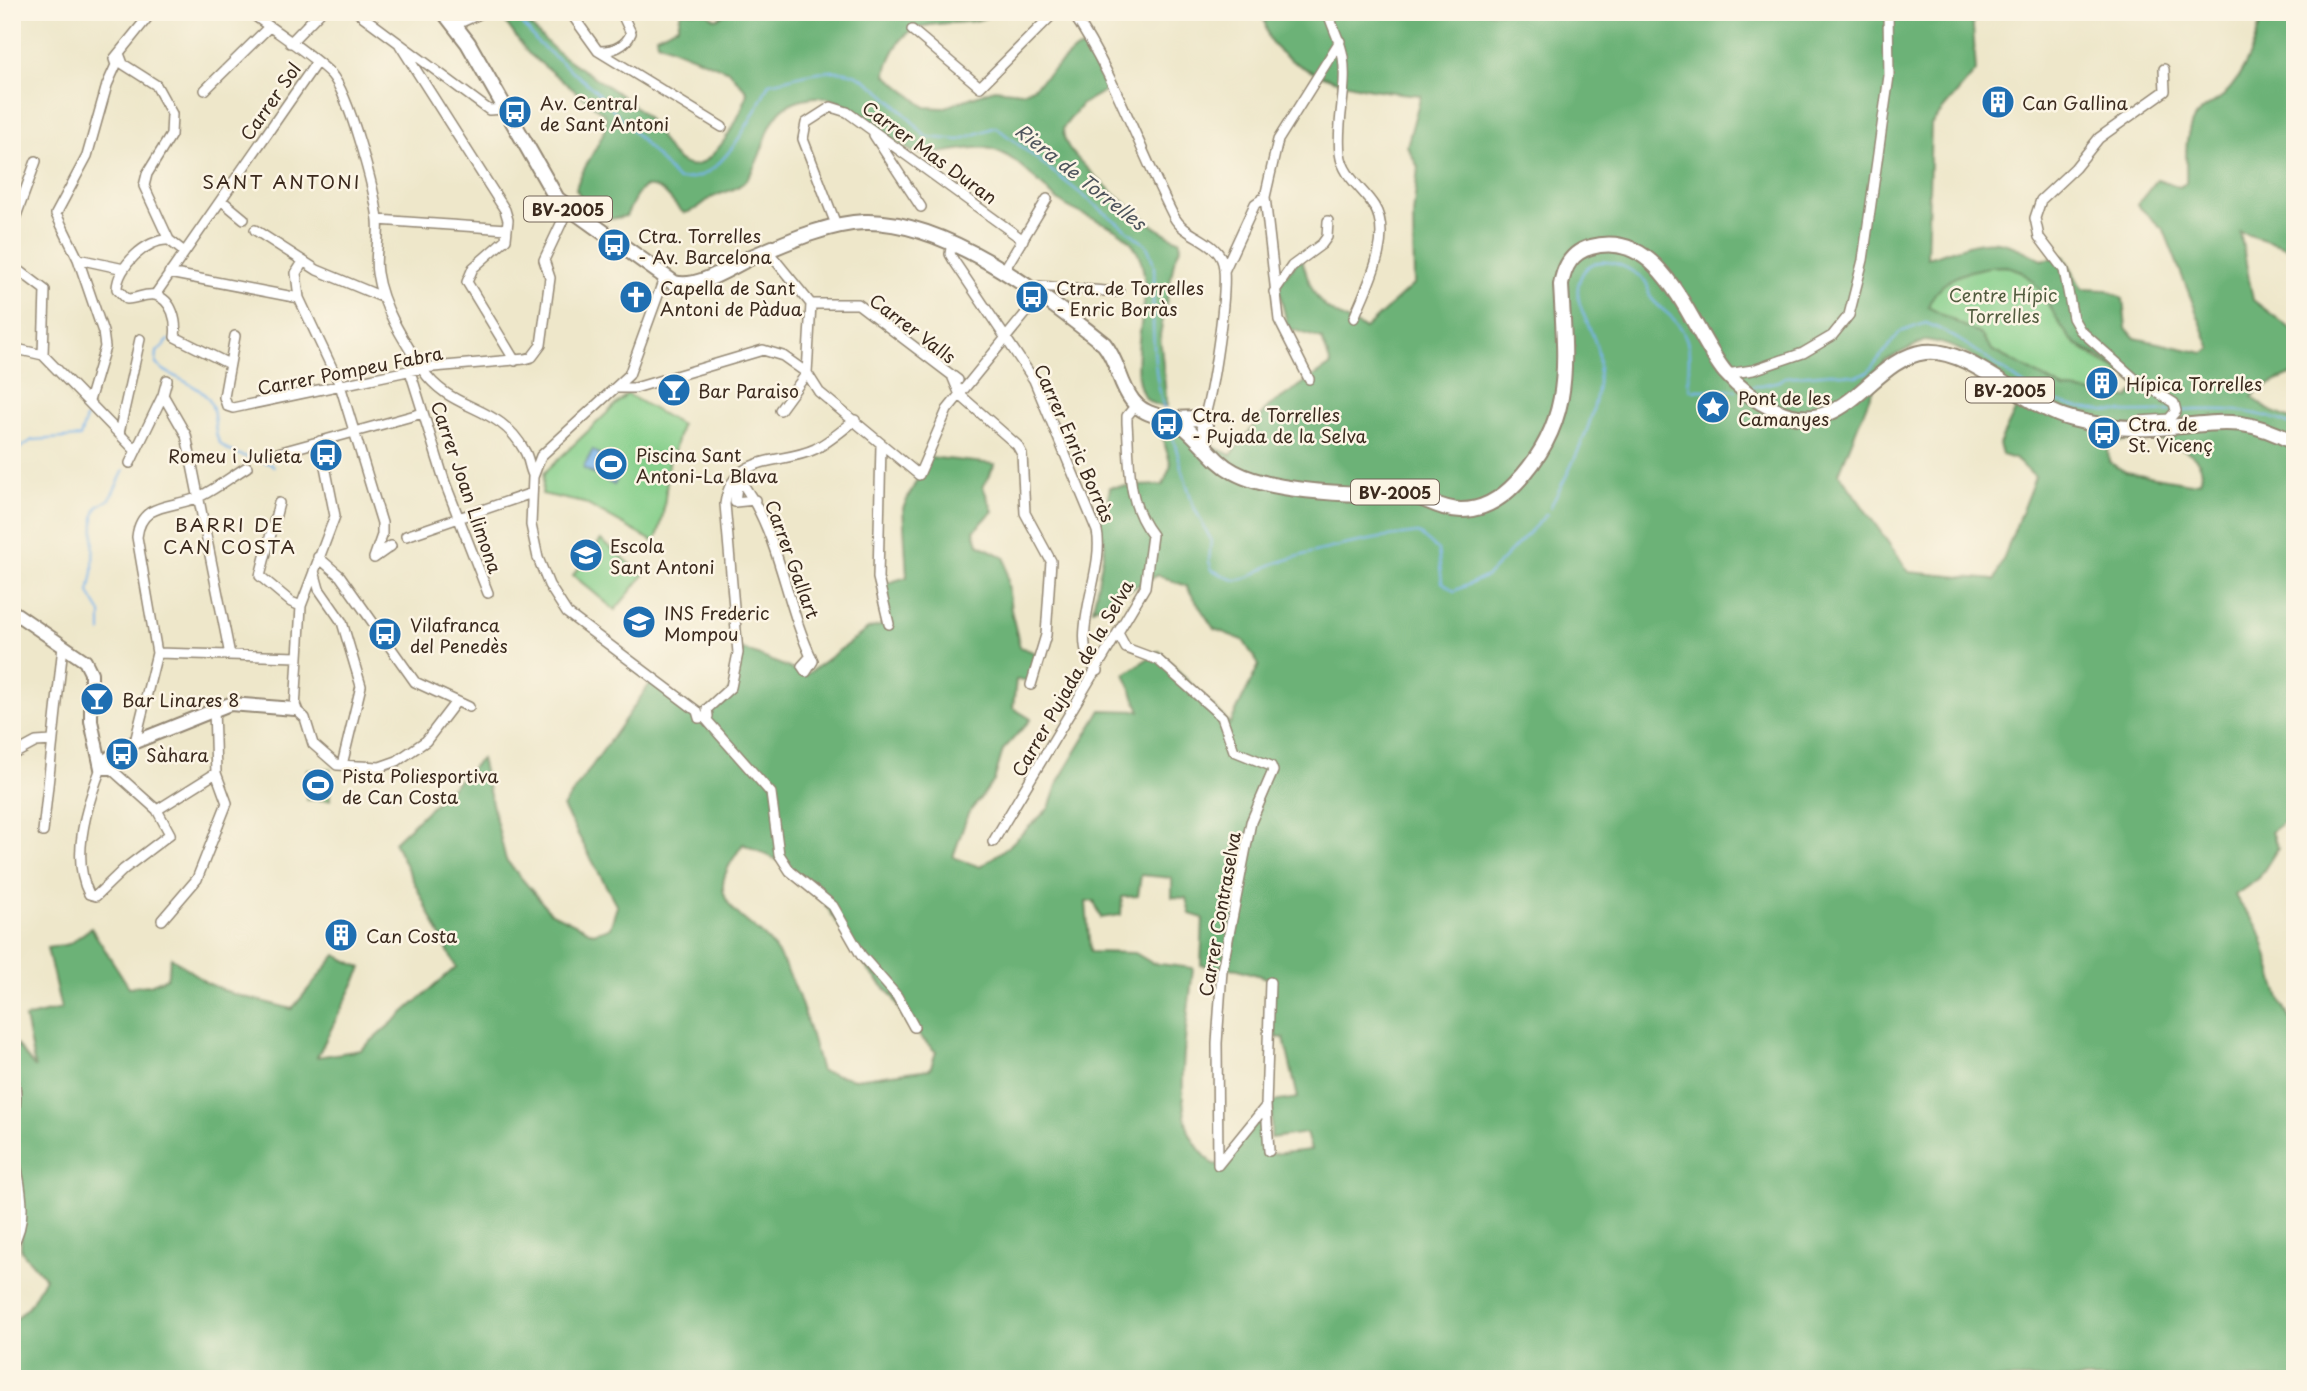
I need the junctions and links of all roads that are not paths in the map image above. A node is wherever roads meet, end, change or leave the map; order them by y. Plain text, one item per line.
1 (152, 12) edge
2 (250, 12) edge
3 (320, 12) edge
4 (357, 12) edge
5 (444, 12) edge
6 (484, 12) edge
7 (570, 12) edge
8 (621, 12) edge
9 (1055, 12) edge
10 (1072, 12) edge
11 (1328, 12) edge
12 (1888, 12) edge
13 (455, 25) junction
14 (269, 27) junction
15 (912, 30) dead end
16 (1340, 41) junction
17 (290, 43) junction
18 (400, 45) junction
19 (598, 51) junction
20 (120, 62) junction
21 (316, 63) junction
22 (2164, 69) dead end
23 (205, 90) dead end
24 (505, 109) junction
25 (722, 127) dead end
26 (871, 131) junction
27 (36, 161) dead end
28 (1265, 197) junction
29 (1047, 199) dead end
30 (221, 200) junction
31 (921, 207) dead end
32 (568, 209) junction
33 (244, 219) dead end
34 (379, 220) junction
35 (1328, 221) dead end
36 (12, 227) edge
37 (837, 228) junction
38 (507, 229) junction
39 (255, 230) dead end
40 (169, 240) junction
41 (1023, 240) junction
42 (952, 242) junction
43 (767, 250) junction
44 (183, 251) junction
45 (78, 259) junction
46 (303, 262) junction
47 (12, 265) edge
48 (124, 269) junction
49 (1224, 271) junction
50 (1003, 272) junction
51 (169, 274) junction
52 (664, 276) junction
53 (1119, 292) dead end
54 (1274, 292) junction
55 (1033, 293) junction
56 (155, 295) junction
57 (382, 297) junction
58 (299, 298) junction
59 (811, 304) junction
60 (1354, 318) dead end
61 (236, 335) dead end
62 (1007, 338) junction
63 (140, 339) dead end
64 (12, 348) edge
65 (43, 355) junction
66 (515, 361) junction
67 (229, 364) junction
68 (422, 368) junction
69 (411, 371) junction
70 (807, 373) junction
71 (1727, 374) junction
72 (629, 375) junction
73 (428, 377) junction
74 (953, 378) junction
75 (1309, 379) dead end
76 (167, 380) dead end
77 (340, 385) junction
78 (968, 385) junction
79 (617, 388) junction
80 (635, 388) junction
81 (417, 391) junction
82 (163, 395) junction
83 (960, 395) junction
84 (89, 401) junction
85 (1136, 405) junction
86 (780, 410) dead end
87 (423, 413) junction
88 (855, 420) junction
89 (2127, 428) junction
90 (1196, 430) junction
91 (356, 432) junction
92 (119, 433) junction
93 (320, 441) junction
94 (2295, 443) edge
95 (881, 444) junction
96 (135, 451) junction
97 (526, 453) junction
98 (274, 454) dead end
99 (541, 456) junction
100 (130, 463) dead end
101 (247, 467) dead end
102 (533, 477) junction
103 (738, 478) junction
104 (532, 493) junction
105 (199, 497) junction
106 (755, 500) junction
107 (279, 503) dead end
108 (460, 517) junction
109 (406, 536) dead end
110 (391, 546) dead end
111 (318, 557) junction
112 (314, 569) junction
113 (331, 570) junction
114 (308, 585) junction
115 (319, 589) junction
116 (488, 593) dead end
117 (301, 606) junction
118 (12, 611) edge
119 (889, 624) dead end
120 (1119, 635) junction
121 (63, 646) junction
122 (157, 653) junction
123 (230, 655) junction
124 (811, 656) dead end
125 (298, 657) junction
126 (1098, 671) junction
127 (1031, 685) dead end
128 (455, 703) junction
129 (469, 707) dead end
130 (214, 708) junction
131 (295, 709) junction
132 (703, 713) junction
133 (52, 741) junction
134 (135, 742) junction
135 (12, 755) edge
136 (105, 763) junction
137 (342, 765) junction
138 (215, 773) junction
139 (157, 810) junction
140 (43, 832) dead end
141 (993, 842) dead end
142 (162, 920) dead end
143 (1270, 982) dead end
144 (914, 1027) dead end
145 (12, 1074) edge
146 (1266, 1106) junction
147 (1269, 1151) dead end
148 (12, 1246) edge

1 - 20 street
2 - 14 street
3 - 17 street
4 - 18 street
5 - 13 main road, BV-2005
6 - 13 street
7 - 19 street
8 - 19 street
9 - 15 street
10 - 49 street
11 - 16 street
12 - 71 street
13 - 24 main road, BV-2005
14 - 17 street
14 - 23 street
16 - 28 street
16 - 60 street
17 - 21 street
18 - 24 street
18 - 38 street
19 - 25 street
20 - 40 street
20 - 45 street
21 - 30 street, Carrer Sol
21 - 34 street
22 - 89 street
24 - 32 main road, BV-2005
26 - 31 street
26 - 37 street, Carrer Mas Duran
26 - 41 street, Carrer Mas Duran
27 - 36 street
28 - 49 street
28 - 54 street
29 - 41 street
30 - 33 street
30 - 44 street, Carrer Sol
32 - 52 main road, BV-2005
32 - 66 street
34 - 38 street
34 - 57 street
35 - 54 street
37 - 42 main road, BV-2005
37 - 43 main road, BV-2005
38 - 66 street
39 - 46 street
40 - 44 street
40 - 48 street
41 - 50 street
42 - 50 main road, BV-2005
42 - 62 street, Carrer Enric Borràs
43 - 52 main road, BV-2005
43 - 59 street
44 - 51 street, Carrer Sol
45 - 48 street
45 - 84 street
46 - 57 street
46 - 58 street
47 - 65 street
48 - 56 street
49 - 90 street
50 - 55 main road, BV-2005
51 - 56 street, Carrer Sol
51 - 58 street
52 - 72 street
53 - 55 street
54 - 75 street
55 - 62 street
55 - 85 main road, BV-2005
56 - 67 street
57 - 68 street
58 - 77 street
59 - 70 street
59 - 74 street, Carrer Valls
61 - 67 street
62 - 78 street
62 - 126 street, Carrer Enric Borràs
63 - 92 street
64 - 65 street
65 - 84 street
66 - 68 street, Carrer Pompeu Fabra
67 - 77 street, Carrer Pompeu Fabra
68 - 69 street, Carrer Pompeu Fabra
68 - 73 street
69 - 77 street, Carrer Pompeu Fabra
69 - 81 street, Carrer Joan Llimona
70 - 80 street
70 - 86 street
70 - 88 street
71 - 89 main road, BV-2005
71 - 90 main road, BV-2005
72 - 79 street
72 - 80 street
73 - 81 street, Carrer Joan Llimona
73 - 97 street
74 - 78 street, Carrer Valls
74 - 83 street, Carrer Valls
76 - 82 street
77 - 91 street
78 - 83 street
79 - 80 street
79 - 99 street
81 - 87 street, Carrer Joan Llimona
82 - 96 street
82 - 105 street
83 - 95 street
83 - 127 street, Carrer Valls
84 - 92 street
85 - 90 main road, BV-2005
85 - 120 street, Carrer Pujada de la Selva
87 - 91 street
87 - 108 street, Carrer Joan Llimona
88 - 95 street
88 - 103 street
89 - 94 main road, BV-2005
91 - 93 street
91 - 110 street
92 - 96 street
93 - 98 street
93 - 111 street
95 - 119 street
96 - 100 street
97 - 99 street
97 - 102 street
99 - 102 street
101 - 105 street
102 - 104 street
103 - 106 street, Carrer Gallart
103 - 106 street
103 - 132 street
104 - 108 street
104 - 132 street
105 - 122 street
105 - 123 street
106 - 124 street, Carrer Gallart
107 - 117 street
108 - 109 street
108 - 116 street, Carrer Joan Llimona
111 - 112 street
111 - 113 street
112 - 113 street
112 - 114 street
112 - 115 street
113 - 128 street
114 - 115 street
114 - 117 street
115 - 137 street
117 - 125 street
118 - 121 street
120 - 126 street, Carrer Pujada de la Selva
120 - 146 street, Carrer Contraselva
121 - 133 street
121 - 136 street
122 - 123 street
122 - 134 street
123 - 125 street
125 - 131 street
126 - 141 street, Carrer Pujada de la Selva
128 - 129 street
128 - 137 street
130 - 131 street
130 - 134 street
130 - 138 street
131 - 137 street
132 - 144 street
133 - 135 street
133 - 140 street
134 - 136 street
136 - 139 street
136 - 139 street
138 - 139 street
138 - 142 street
143 - 146 street
145 - 148 street
146 - 147 street

